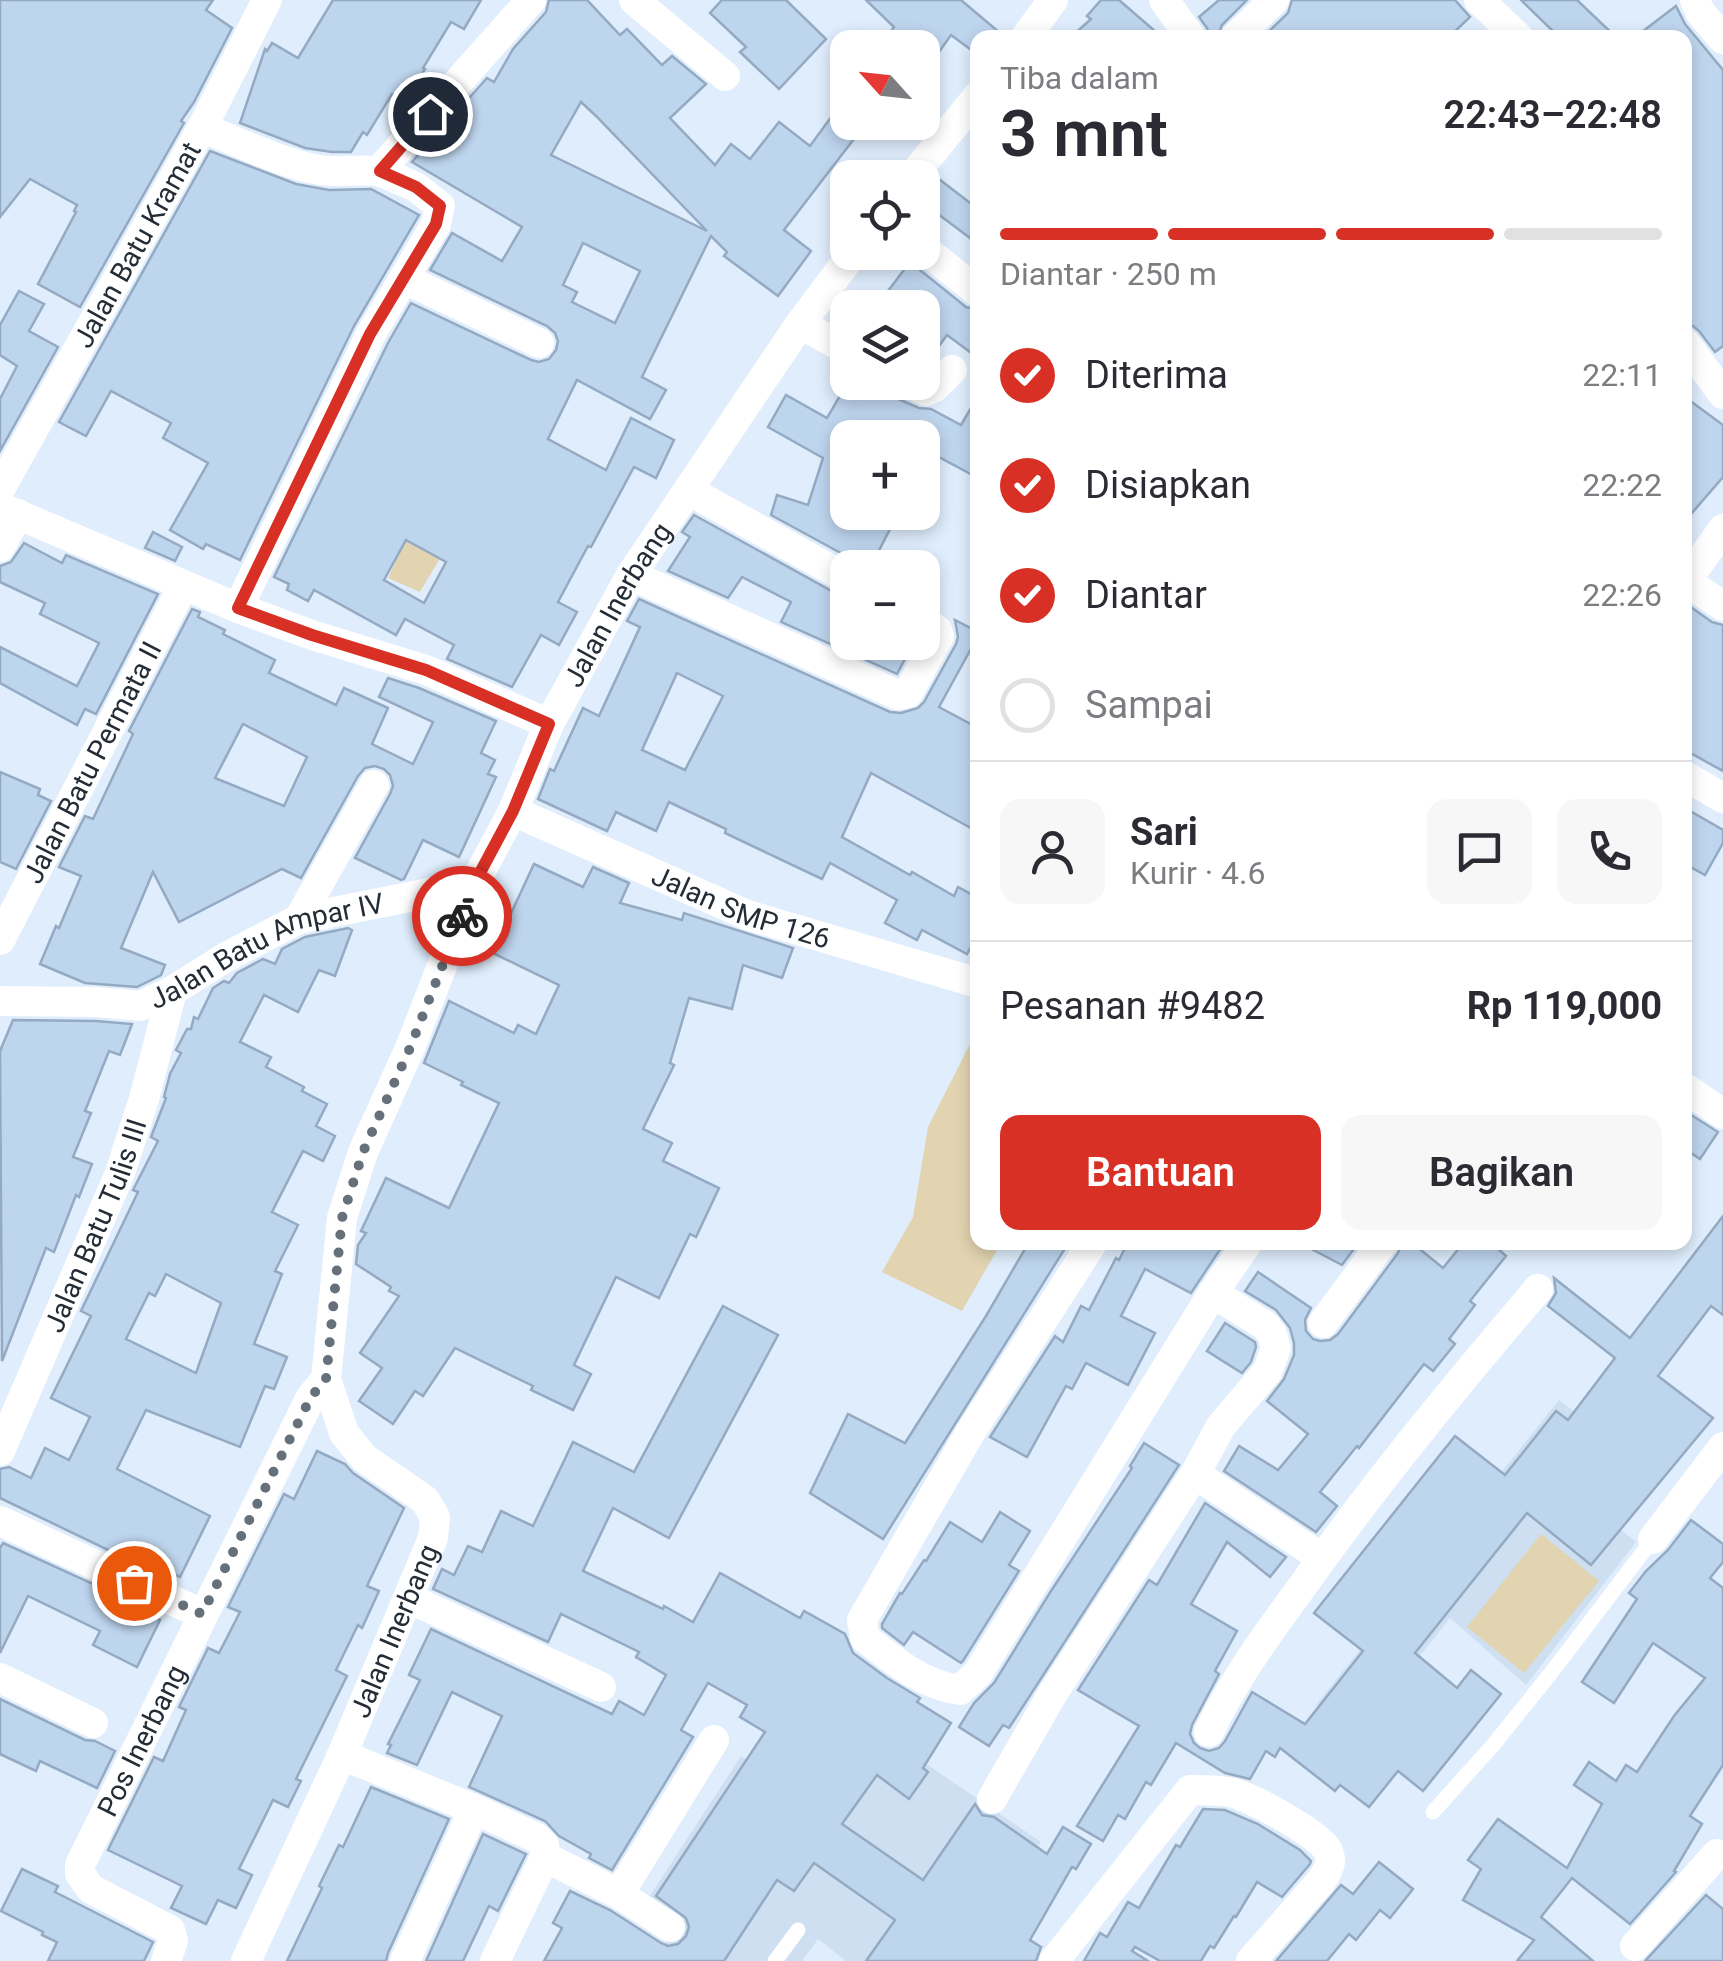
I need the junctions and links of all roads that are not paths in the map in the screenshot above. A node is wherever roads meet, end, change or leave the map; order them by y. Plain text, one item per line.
1 (267, 0) edge
2 (531, 0) edge
3 (634, 0) edge
4 (1052, 0) edge
5 (1164, 0) edge
6 (1274, 0) edge
7 (1705, 4) edge
8 (1031, 30) edge
9 (1185, 30) edge
10 (1243, 30) edge
11 (1723, 39) edge
12 (725, 76) dead end
13 (970, 106) edge
14 (202, 128) junction
15 (926, 160) edge
16 (380, 171) junction
17 (940, 261) edge
18 (840, 270) edge
19 (405, 278) junction
20 (970, 286) edge
21 (800, 324) junction
22 (830, 340) edge
23 (539, 343) dead end
24 (1692, 352) edge
25 (952, 370) dead end
26 (940, 382) edge
27 (1723, 394) edge
28 (0, 489) edge
29 (688, 490) junction
30 (9, 511) edge
31 (1723, 529) edge
32 (0, 547) edge
33 (830, 568) edge
34 (1692, 573) edge
35 (631, 575) junction
36 (183, 586) junction
37 (1692, 586) edge
38 (1723, 606) edge
39 (238, 608) junction
40 (925, 660) edge
41 (549, 724) junction
42 (1692, 780) edge
43 (374, 784) dead end
44 (1723, 798) edge
45 (513, 811) junction
46 (474, 884) junction
47 (299, 919) junction
48 (0, 940) edge
49 (970, 981) edge
50 (172, 991) junction
51 (0, 1001) edge
52 (1692, 1093) edge
53 (1723, 1114) edge
54 (1087, 1250) edge
55 (1243, 1250) edge
56 (1377, 1250) edge
57 (1538, 1289) dead end
58 (1213, 1293) junction
59 (1323, 1323) dead end
60 (326, 1379) junction
61 (1723, 1447) edge
62 (0, 1452) edge
63 (1194, 1474) junction
64 (0, 1522) edge
65 (1654, 1538) joint
66 (1322, 1558) junction
67 (408, 1598) junction
68 (202, 1614) junction
69 (0, 1678) edge
70 (601, 1687) dead end
71 (93, 1723) dead end
72 (1208, 1732) dead end
73 (714, 1740) dead end
74 (342, 1755) junction
75 (992, 1798) dead end
76 (474, 1809) junction
77 (1433, 1812) dead end
78 (1721, 1852) edge
79 (544, 1857) junction
80 (619, 1894) junction
81 (670, 1926) dead end
82 (798, 1930) dead end
83 (1636, 1946) dead end
84 (166, 1961) edge
85 (246, 1961) edge
86 (405, 1961) edge
87 (495, 1961) edge
88 (774, 1961) edge
89 (1054, 1961) edge
90 (1251, 1961) edge

1 - 14 street, Jalan Batu Kramat
2 - 16 street
3 - 12 street
4 - 8 street
5 - 9 street
6 - 10 street
7 - 11 street
13 - 15 street
14 - 16 street
14 - 28 street, Jalan Batu Kramat
16 - 19 street
17 - 20 street
18 - 21 street, Jalan Inerbang
19 - 23 street
19 - 39 street
21 - 22 street
21 - 29 street, Jalan Inerbang
24 - 27 street
25 - 26 street
29 - 33 street
29 - 35 street, Jalan Inerbang
30 - 32 street
30 - 36 street
31 - 34 street
35 - 40 street
35 - 41 street, Jalan Inerbang
36 - 39 street
36 - 48 street, Jalan Batu Permata II
37 - 38 street
39 - 41 street
41 - 45 street, Jalan Inerbang
42 - 44 street
43 - 47 street
45 - 46 street, Jalan Inerbang
45 - 49 street, Jalan SMP 126
46 - 47 street, Jalan Batu Ampar IV
46 - 60 street, Jalan Inerbang
47 - 50 street, Jalan Batu Ampar IV
50 - 51 street, Jalan Batu Ampar IV
50 - 62 street, Jalan Batu Tulis III
52 - 53 street
54 - 58 street
55 - 58 street
56 - 59 street
57 - 66 street
58 - 63 street
60 - 67 street, Jalan Inerbang
60 - 68 street, Pos Inerbang
61 - 65 street
63 - 66 street
63 - 75 street
64 - 68 street
65 - 77 lane
66 - 72 street
67 - 70 street
67 - 74 street, Jalan Inerbang
68 - 84 street, Pos Inerbang
69 - 71 street
73 - 80 street
74 - 76 street
74 - 85 street, Jalan Inerbang
76 - 79 street
76 - 86 street
78 - 83 street
79 - 80 street
79 - 87 street
80 - 81 street
82 - 88 lane
89 - 90 street

